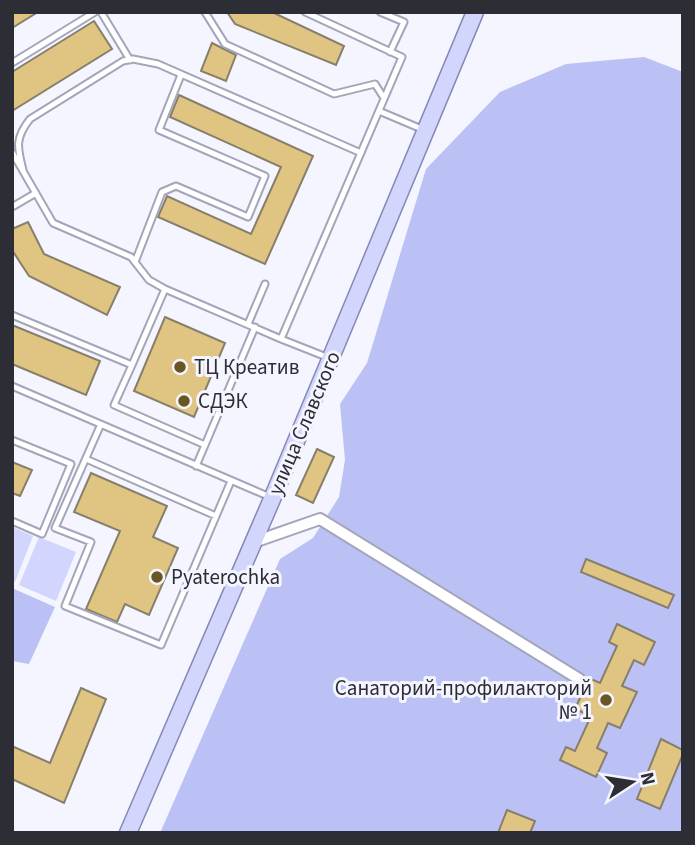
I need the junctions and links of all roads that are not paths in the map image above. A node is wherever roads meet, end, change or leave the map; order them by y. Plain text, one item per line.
1 (95, 12) edge
2 (101, 12) edge
3 (205, 12) edge
4 (305, 12) edge
5 (380, 12) edge
6 (475, 12) edge
7 (85, 15) edge
8 (390, 52) junction
9 (12, 54) edge
10 (130, 60) junction
11 (14, 62) edge
12 (181, 75) junction
13 (384, 98) junction
14 (379, 111) junction
15 (426, 131) junction
16 (12, 152) edge
17 (361, 153) junction
18 (23, 170) junction
19 (36, 193) junction
20 (12, 207) edge
21 (135, 262) junction
22 (265, 284) dead end
23 (165, 289) junction
24 (12, 315) edge
25 (248, 324) junction
26 (255, 327) junction
27 (281, 339) junction
28 (331, 359) junction
29 (132, 365) junction
30 (12, 386) edge
31 (101, 424) junction
32 (12, 440) edge
33 (205, 445) junction
34 (86, 459) junction
35 (196, 466) junction
36 (231, 481) junction
37 (272, 499) junction
38 (216, 516) junction
39 (12, 522) edge
40 (254, 542) junction
41 (579, 679) dead end
42 (128, 833) edge

1 - 7 lane
2 - 10 lane
3 - 13 lane
4 - 8 lane
5 - 8 lane
6 - 15 main road, улица Славского
7 - 11 lane
8 - 13 lane
9 - 11 lane
10 - 12 lane
10 - 18 lane
12 - 17 lane
12 - 21 lane
13 - 14 lane
14 - 15 lane
14 - 17 lane
15 - 28 main road, улица Славского
16 - 18 lane
17 - 27 lane
18 - 19 lane
19 - 20 lane
19 - 21 lane
21 - 23 lane
22 - 25 lane
23 - 25 lane
23 - 29 lane
24 - 29 lane
25 - 26 lane
26 - 27 lane
26 - 33 lane
27 - 28 lane
28 - 37 main road, улица Славского
29 - 33 lane
30 - 31 lane
31 - 34 lane
31 - 35 lane
32 - 39 lane
33 - 35 lane
34 - 38 lane
34 - 38 lane
35 - 36 lane
36 - 37 lane
36 - 38 lane
37 - 40 main road, улица Славского
40 - 41 street
40 - 42 main road, улица Славского

